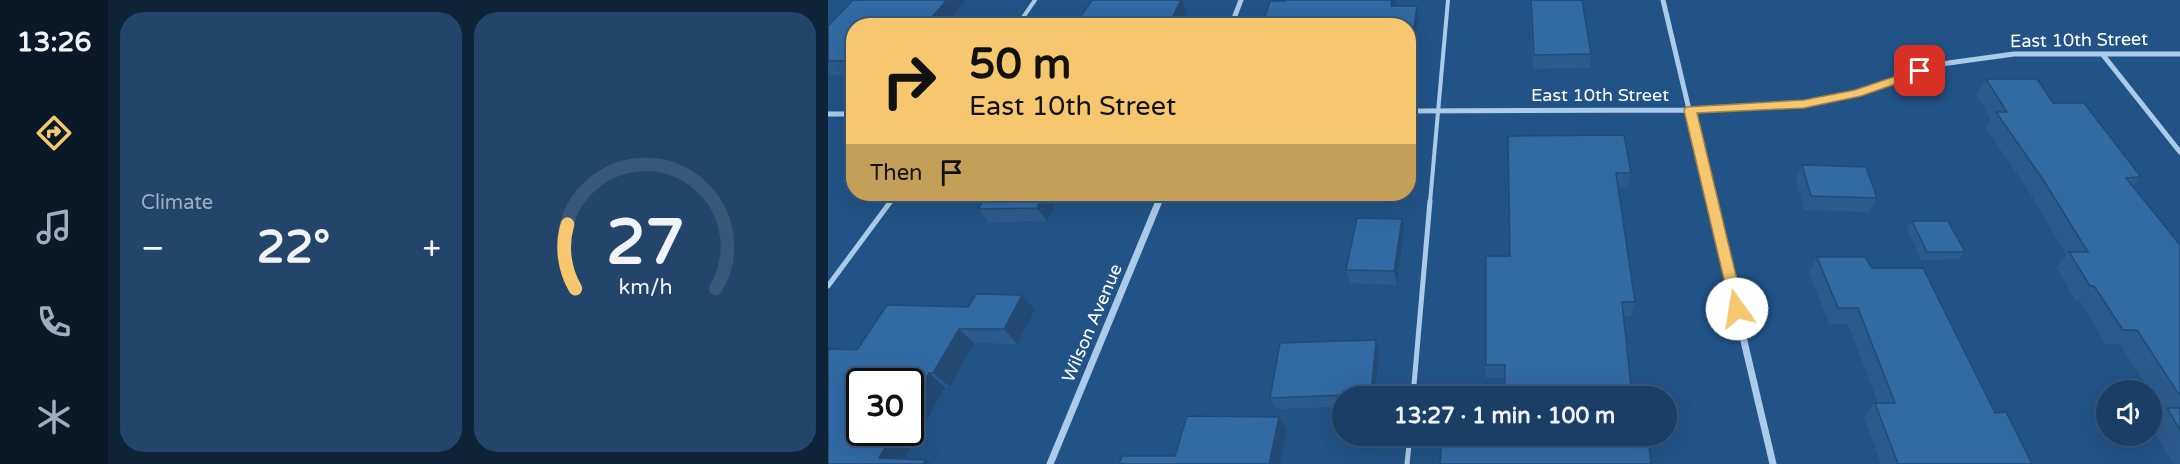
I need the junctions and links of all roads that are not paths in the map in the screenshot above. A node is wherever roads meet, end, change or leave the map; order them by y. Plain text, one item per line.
1 (1035, 0) edge
2 (1241, 0) edge
3 (1448, 0) edge
4 (1663, 0) edge
5 (1023, 18) edge
6 (1234, 18) edge
7 (2103, 54) junction
8 (2180, 54) edge
9 (1439, 110) junction
10 (1690, 110) junction
11 (1416, 111) edge
12 (828, 114) edge
13 (846, 114) edge
14 (2180, 152) edge
15 (891, 201) edge
16 (1159, 201) edge
17 (828, 286) edge
18 (1414, 386) edge
19 (1409, 446) edge
20 (1050, 464) edge
21 (1407, 464) edge
22 (1773, 464) edge

1 - 5 lane
2 - 6 street
3 - 9 lane
4 - 10 street
7 - 8 street, East 10th Street
7 - 10 street, East 10th Street
7 - 14 street
9 - 10 street, East 10th Street
9 - 11 street, East 10th Street
9 - 18 lane
10 - 22 street
12 - 13 street
15 - 17 lane
16 - 20 street, Wilson Avenue
19 - 21 lane

